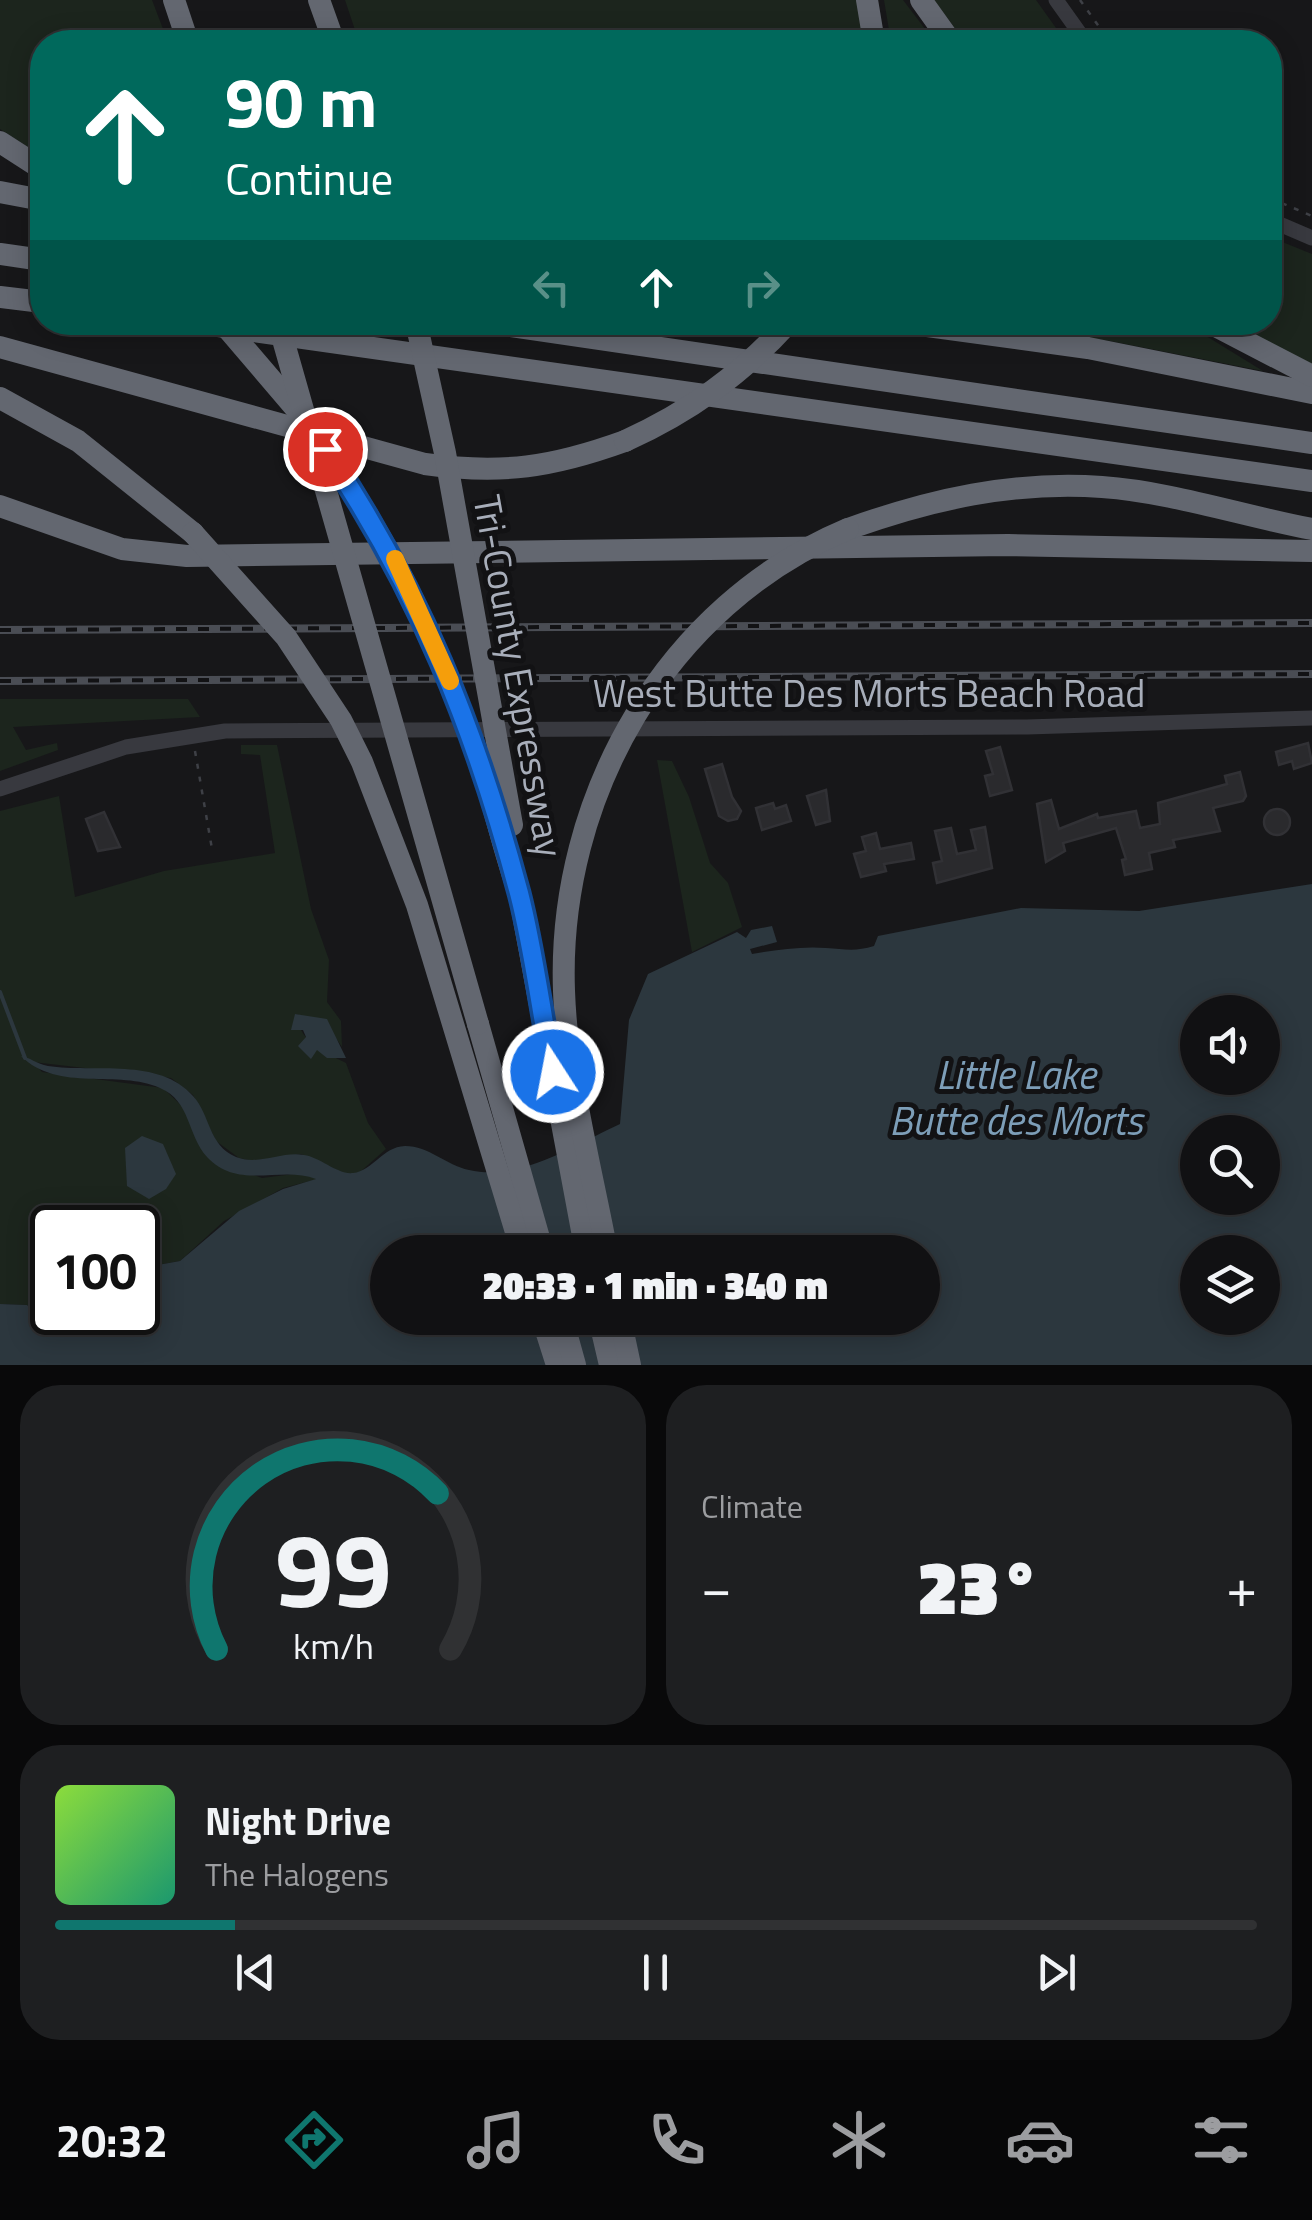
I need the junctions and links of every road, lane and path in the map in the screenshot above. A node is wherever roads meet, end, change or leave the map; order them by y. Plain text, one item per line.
1 (174, 0) edge
2 (192, 0) edge
3 (319, 0) edge
4 (867, 0) edge
5 (921, 0) edge
6 (1056, 0) edge
7 (1080, 0) edge
8 (184, 30) edge
9 (200, 30) edge
10 (330, 30) edge
11 (872, 30) edge
12 (942, 30) edge
13 (1077, 30) edge
14 (1101, 30) edge
15 (0, 142) edge
16 (30, 161) edge
17 (0, 192) edge
18 (30, 198) edge
19 (1282, 203) edge
20 (1312, 216) edge
21 (1282, 225) edge
22 (1312, 238) edge
23 (0, 254) edge
24 (30, 258) edge
25 (0, 297) edge
26 (30, 301) edge
27 (234, 335) edge
28 (282, 335) edge
29 (282, 335) edge
30 (419, 335) edge
31 (572, 335) edge
32 (776, 335) edge
33 (993, 335) edge
34 (1233, 335) edge
35 (0, 348) edge
36 (1312, 376) edge
37 (1312, 392) edge
38 (0, 398) edge
39 (1312, 443) edge
40 (1312, 481) edge
41 (0, 506) edge
42 (1312, 529) edge
43 (1312, 551) edge
44 (1312, 718) edge
45 (192, 734) junction
46 (0, 789) edge
47 (212, 848) dead end
48 (519, 893) junction
49 (517, 1235) edge
50 (538, 1235) edge
51 (583, 1235) edge
52 (604, 1235) edge
53 (547, 1335) edge
54 (567, 1335) edge
55 (603, 1335) edge
56 (624, 1335) edge
57 (557, 1365) edge
58 (575, 1365) edge
59 (610, 1365) edge
60 (630, 1365) edge

1 - 8 highway
2 - 9 highway
3 - 10 highway
4 - 11 highway
5 - 12 highway
6 - 13 street
7 - 14 path
15 - 16 highway
17 - 18 highway
19 - 20 path
21 - 22 street
23 - 24 highway
25 - 26 highway
27 - 48 highway, bridge
28 - 40 highway
29 - 50 highway, bridge
30 - 48 highway, Tri-County Expressway, bridge
31 - 39 highway
32 - 35 highway, bridge
33 - 37 highway
34 - 36 highway
38 - 49 highway, bridge
41 - 43 highway
42 - 52 highway, bridge
44 - 45 street, West Butte Des Morts Beach Road
45 - 46 street, West Butte Des Morts Beach Road
45 - 47 path
48 - 51 highway, Tri-County Expressway
53 - 57 highway
54 - 58 highway
55 - 59 highway
56 - 60 highway

